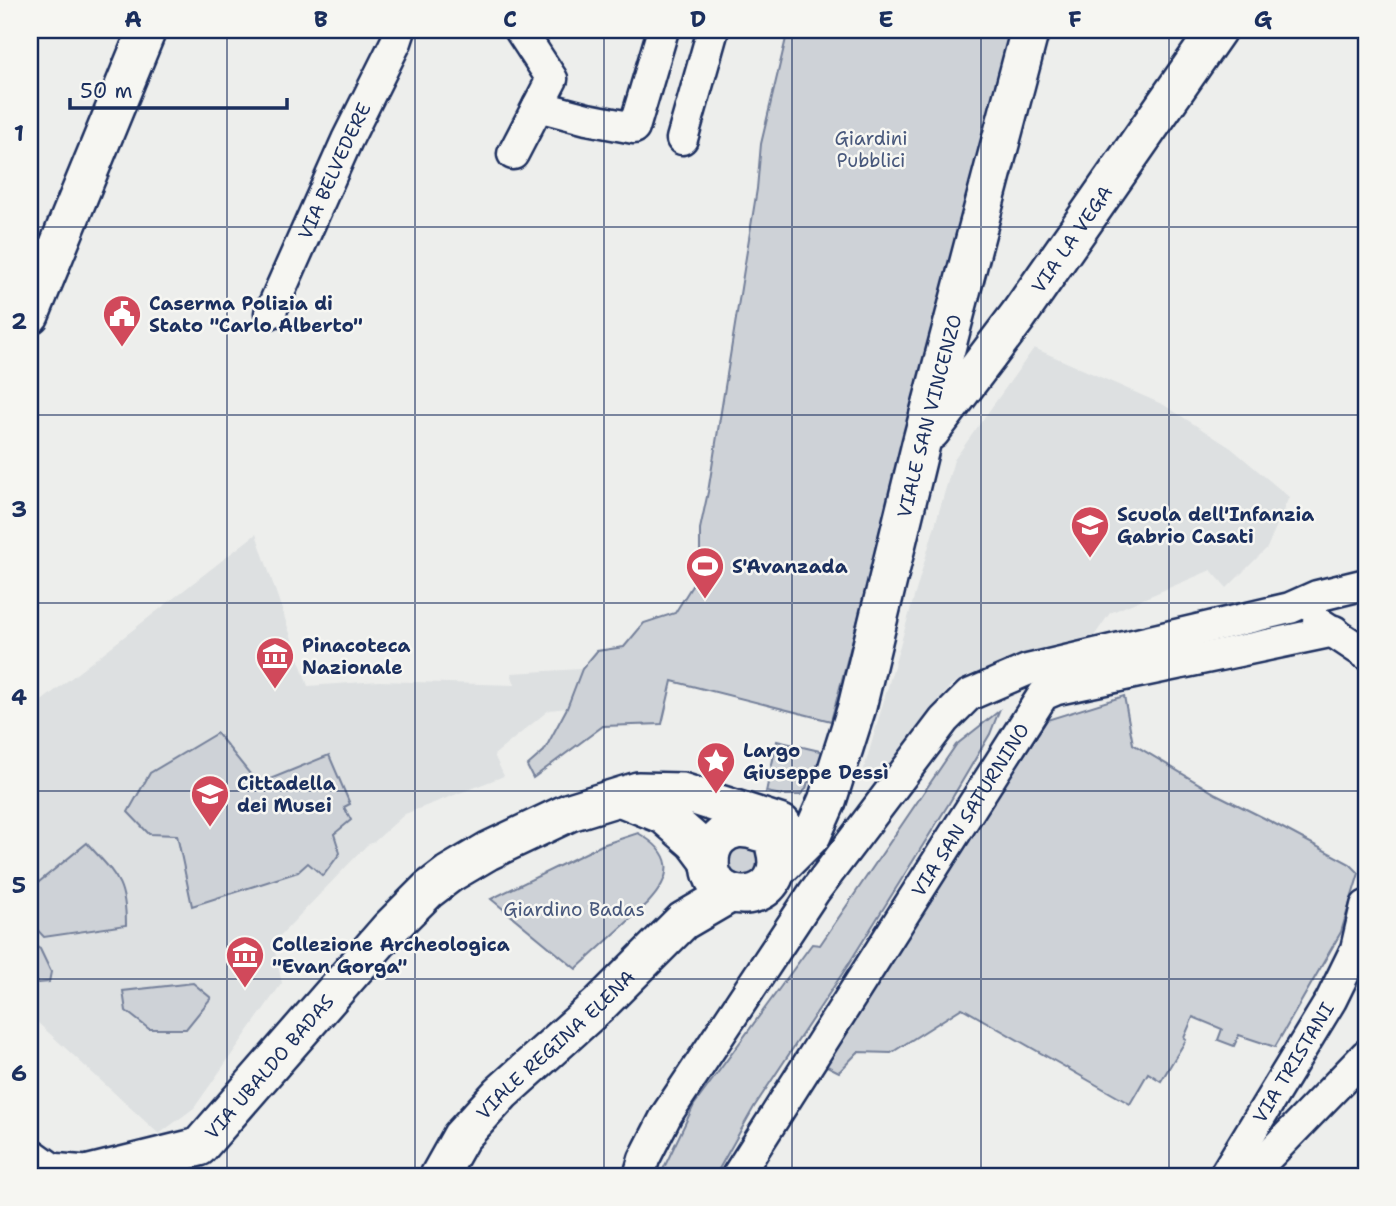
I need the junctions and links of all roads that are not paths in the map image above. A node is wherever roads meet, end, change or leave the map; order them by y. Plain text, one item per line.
1 (147, 30) edge
2 (400, 30) edge
3 (520, 30) edge
4 (663, 30) edge
5 (713, 30) edge
6 (1030, 30) edge
7 (1217, 30) edge
8 (538, 106) junction
9 (682, 139) dead end
10 (513, 154) dead end
11 (958, 302) junction
12 (270, 313) dead end
13 (30, 315) edge
14 (1003, 335) junction
15 (921, 444) junction
16 (1366, 584) edge
17 (1290, 608) junction
18 (1334, 631) junction
19 (1366, 654) edge
20 (620, 797) junction
21 (827, 801) junction
22 (759, 821) junction
23 (774, 876) junction
24 (814, 892) junction
25 (705, 893) junction
26 (1366, 906) edge
27 (1363, 1066) edge
28 (30, 1157) edge
29 (439, 1176) edge
30 (639, 1176) edge
31 (737, 1176) edge
32 (1224, 1176) edge
33 (1249, 1176) edge

1 - 13 street
2 - 12 street, VIA BELVEDERE
3 - 8 street
4 - 8 street
5 - 9 street
6 - 11 street, VIALE SAN VINCENZO
7 - 14 street, VIA LA VEGA
8 - 10 street
11 - 14 street
11 - 15 street, VIALE SAN VINCENZO
14 - 15 street, VIA LA VEGA
15 - 21 street, VIALE SAN VINCENZO
16 - 17 street
17 - 18 street
17 - 24 street
18 - 19 street
18 - 31 street, VIA SAN SATURNINO
20 - 22 street, VIA UBALDO BADAS
20 - 25 street
20 - 28 street, VIA UBALDO BADAS
21 - 22 street
21 - 23 street, VIALE SAN VINCENZO
22 - 23 street
22 - 25 street
23 - 24 street
23 - 25 street
24 - 30 street
25 - 29 street, VIALE REGINA ELENA
26 - 32 street, VIA TRISTANI
27 - 33 street

